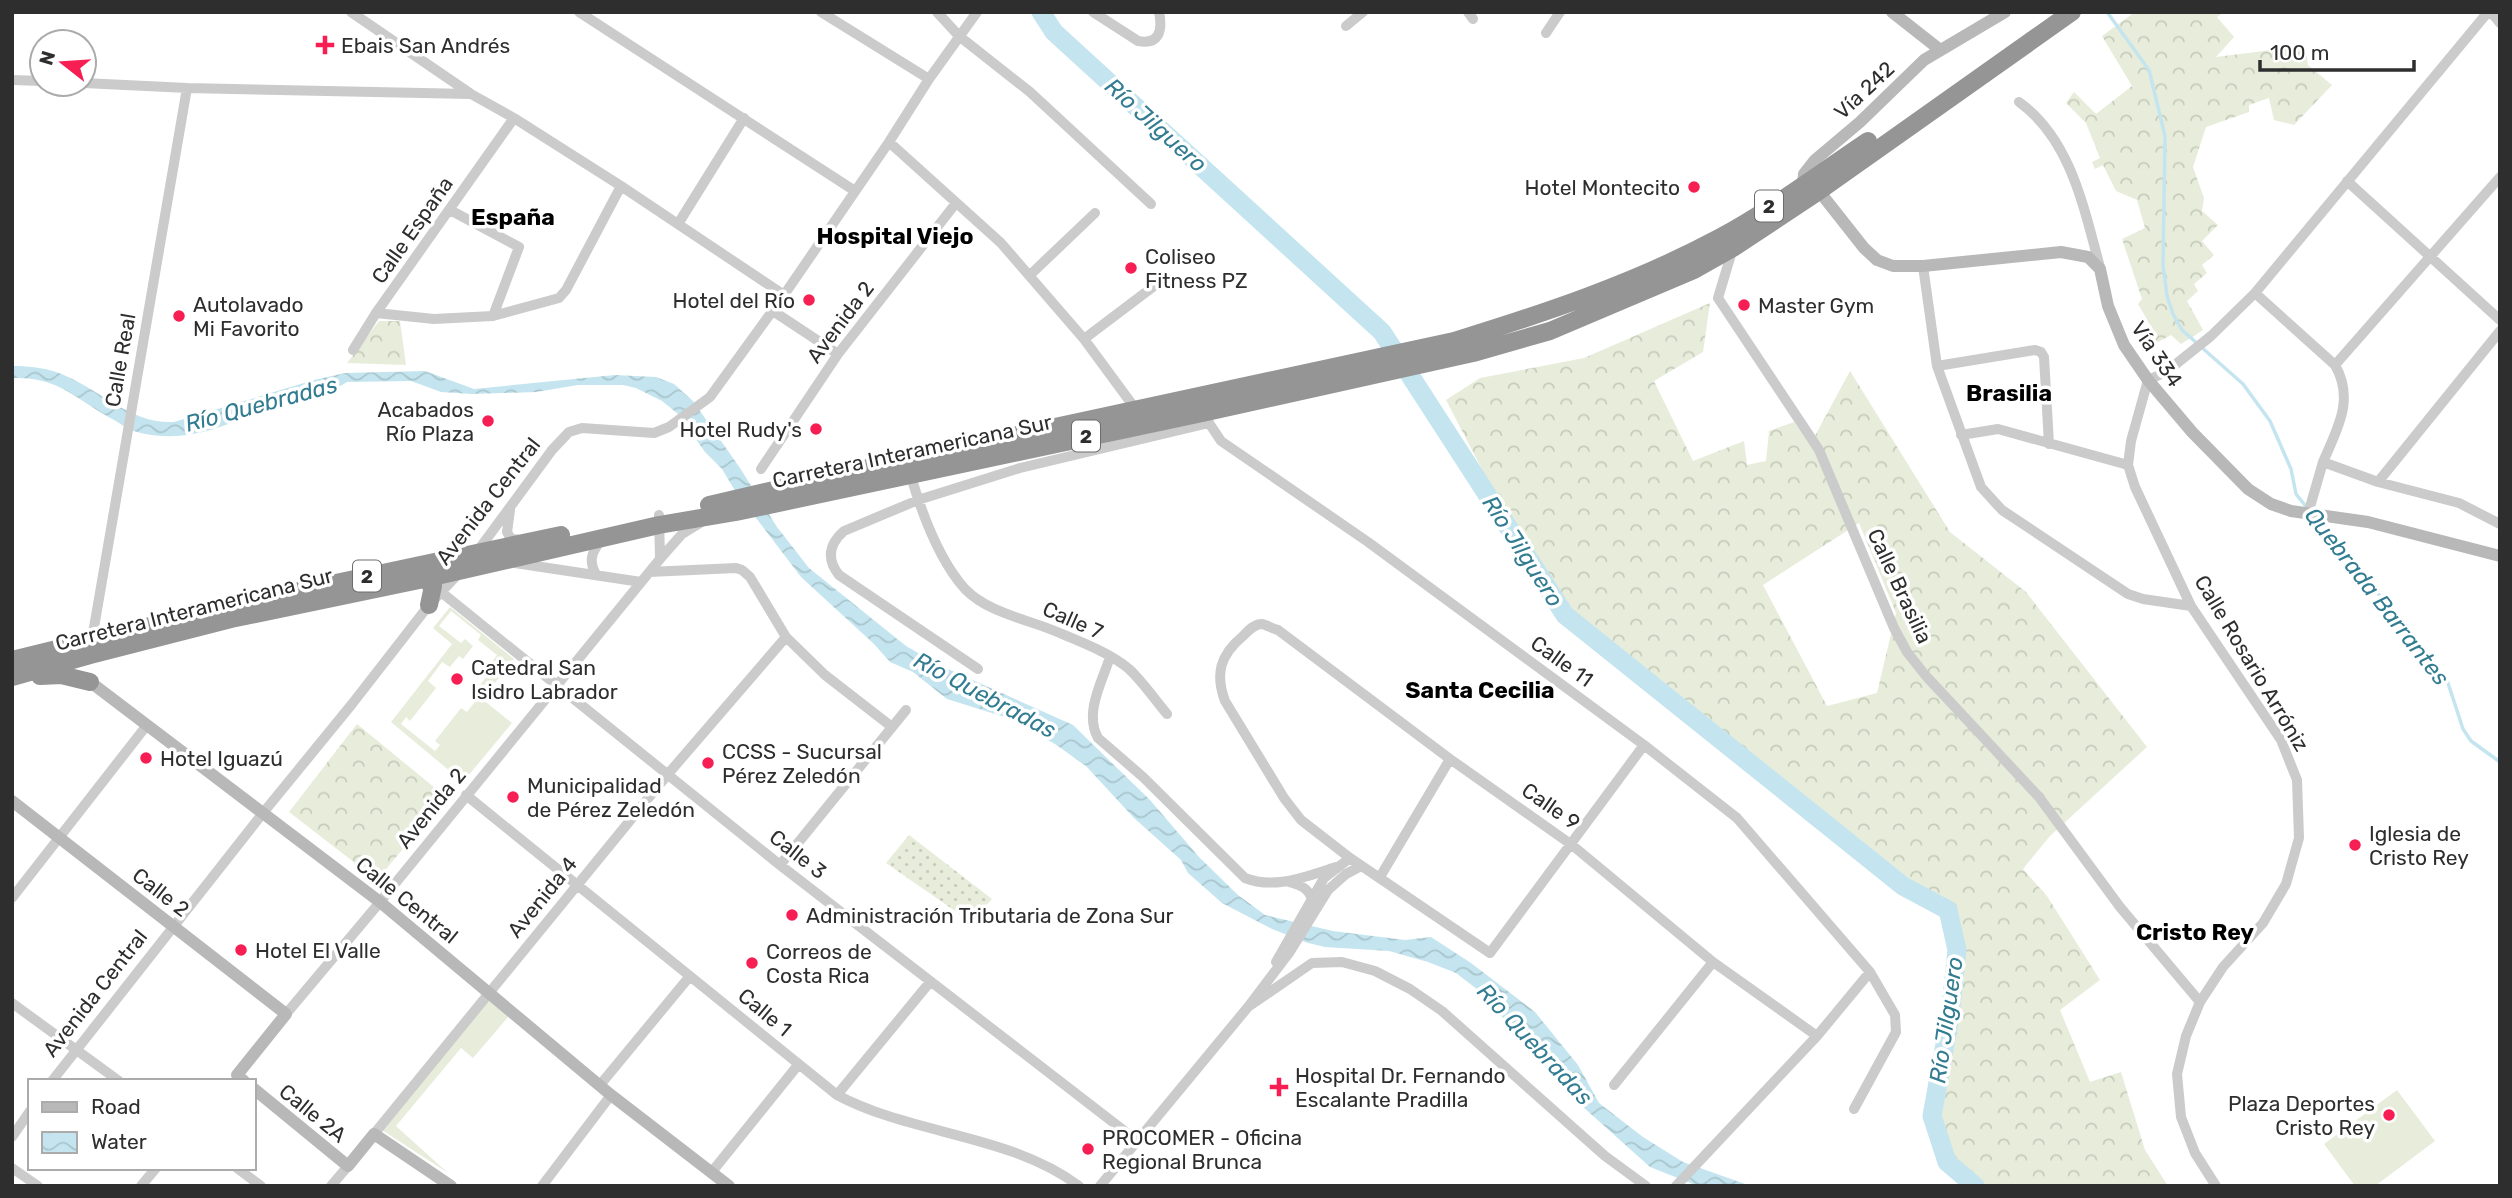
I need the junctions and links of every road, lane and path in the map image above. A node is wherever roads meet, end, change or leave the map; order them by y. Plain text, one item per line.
1 (351, 12) edge
2 (579, 12) edge
3 (821, 12) edge
4 (937, 12) edge
5 (977, 12) edge
6 (1093, 12) edge
7 (1159, 12) edge
8 (1363, 12) edge
9 (1560, 12) edge
10 (1892, 12) edge
11 (2005, 12) edge
12 (2490, 12) edge
13 (2063, 14) edge
14 (2500, 23) edge
15 (1346, 26) dead end
16 (1546, 33) dead end
17 (959, 36) junction
18 (1939, 49) junction
19 (929, 79) junction
20 (98, 84) edge
21 (187, 88) junction
22 (471, 94) junction
23 (2019, 102) dead end
24 (514, 118) junction
25 (744, 118) junction
26 (889, 142) junction
27 (2500, 177) edge
28 (2347, 181) junction
29 (621, 186) junction
30 (855, 191) junction
31 (1799, 191) junction
32 (956, 203) junction
33 (1151, 204) dead end
34 (450, 211) junction
35 (1095, 214) dead end
36 (678, 224) junction
37 (1733, 248) junction
38 (2430, 256) junction
39 (1704, 265) junction
40 (1923, 266) junction
41 (2100, 269) junction
42 (1030, 275) junction
43 (1162, 280) dead end
44 (2255, 293) junction
45 (784, 295) junction
46 (773, 311) junction
47 (376, 313) junction
48 (493, 316) junction
49 (2500, 320) edge
50 (2500, 331) edge
51 (1084, 339) junction
52 (353, 350) dead end
53 (838, 354) junction
54 (2335, 365) junction
55 (1937, 366) junction
56 (2148, 380) junction
57 (1207, 410) junction
58 (1139, 418) junction
59 (1961, 435) junction
60 (2049, 444) junction
61 (2323, 462) junction
62 (2128, 465) junction
63 (908, 466) junction
64 (761, 468) dead end
65 (2378, 482) junction
66 (918, 500) junction
67 (510, 506) junction
68 (726, 509) junction
69 (2308, 514) junction
70 (659, 520) junction
71 (2500, 524) edge
72 (602, 538) junction
73 (530, 542) junction
74 (477, 551) junction
75 (2500, 555) edge
76 (660, 559) junction
77 (500, 561) junction
78 (462, 569) junction
79 (649, 572) junction
80 (596, 574) junction
81 (424, 579) junction
82 (641, 582) junction
83 (435, 599) junction
84 (2191, 606) junction
85 (786, 637) junction
86 (92, 639) junction
87 (68, 653) junction
88 (1110, 657) junction
89 (978, 669) dead end
90 (14, 671) edge
91 (90, 682) junction
92 (558, 685) junction
93 (906, 710) dead end
94 (1167, 714) dead end
95 (147, 725) junction
96 (892, 727) junction
97 (1644, 745) junction
98 (1450, 759) junction
99 (667, 774) junction
100 (466, 795) junction
101 (12, 801) edge
102 (262, 813) junction
103 (61, 838) junction
104 (1572, 845) junction
105 (1350, 858) junction
106 (780, 864) junction
107 (1361, 866) junction
108 (1336, 867) junction
109 (1380, 877) junction
110 (1288, 882) junction
111 (576, 885) junction
112 (12, 898) edge
113 (380, 902) junction
114 (1311, 907) junction
115 (173, 926) junction
116 (1713, 962) junction
117 (1870, 972) junction
118 (690, 976) junction
119 (930, 982) junction
120 (490, 992) junction
121 (2200, 1002) junction
122 (12, 1003) edge
123 (1248, 1007) junction
124 (286, 1014) junction
125 (1817, 1036) junction
126 (76, 1048) junction
127 (798, 1065) junction
128 (53, 1079) edge
129 (116, 1079) edge
130 (238, 1079) edge
131 (600, 1085) junction
132 (1614, 1085) dead end
133 (256, 1091) edge
134 (611, 1095) junction
135 (837, 1095) junction
136 (1854, 1108) dead end
137 (12, 1113) edge
138 (28, 1114) edge
139 (23, 1120) junction
140 (374, 1134) junction
141 (12, 1137) edge
142 (1136, 1140) junction
143 (348, 1166) junction
144 (12, 1168) edge
145 (154, 1170) edge
146 (240, 1170) edge
147 (719, 1181) edge
148 (38, 1186) edge
149 (141, 1186) edge
150 (261, 1186) edge
151 (331, 1186) edge
152 (451, 1186) edge
153 (542, 1186) edge
154 (1079, 1186) edge
155 (1100, 1186) edge
156 (1646, 1186) edge
157 (1676, 1186) edge
158 (2216, 1186) edge

1 - 22 street
2 - 25 street
3 - 19 street
4 - 17 street
5 - 17 street, Avenida Central
6 - 7 street
8 - 15 street
9 - 16 street
10 - 18 main road
11 - 18 main road, Vía 242
12 - 14 street
12 - 28 street
13 - 31 highway, Carretera Interamericana Sur / 2
13 - 31 highway, Carretera Interamericana Sur / 2
17 - 19 street, Avenida Central
17 - 33 street
18 - 31 main road, Vía 242
19 - 26 street, Avenida Central
20 - 21 street
21 - 22 street
21 - 86 street, Calle Real
22 - 24 street
23 - 41 street
24 - 29 street
24 - 34 street, Calle España
25 - 30 street
25 - 36 street
26 - 30 street, Avenida Central
26 - 32 street
27 - 38 street
28 - 38 street
28 - 44 street
29 - 36 street
29 - 48 street, Calle España
30 - 45 street, Avenida Central
31 - 37 highway, Carretera Interamericana Sur / 2
31 - 39 highway
31 - 40 main road
31 - 57 highway, Carretera Interamericana Sur / 2
32 - 42 street
32 - 53 street, Avenida 2
34 - 47 street, Calle España
34 - 48 street
35 - 42 street
36 - 45 street
37 - 39 highway, Carretera Interamericana Sur / 2
37 - 121 street, Calle Brasilia
38 - 49 street
38 - 54 street
39 - 57 highway, Carretera Interamericana Sur / 2
40 - 41 main road
40 - 55 street
41 - 56 main road, Vía 334
42 - 51 street
43 - 51 street
44 - 54 street
44 - 56 street
45 - 46 street, Avenida Central
46 - 53 street
46 - 67 street, Avenida Central
47 - 48 street, Calle España
47 - 52 street
50 - 65 street
51 - 58 street
53 - 64 street, Avenida 2
54 - 61 street
55 - 59 street
55 - 60 street
56 - 62 street
56 - 69 main road, Vía 334
57 - 58 highway, Carretera Interamericana Sur / 2
57 - 66 street
57 - 97 street, Calle 11
58 - 63 highway, Carretera Interamericana Sur / 2
59 - 60 street
59 - 84 street
60 - 62 street
61 - 65 street
61 - 69 street
62 - 84 street, Calle Rosario Arróniz
63 - 66 street, Calle 7
63 - 68 highway, Carretera Interamericana Sur / 2
65 - 71 street
66 - 88 street, Calle 7
66 - 89 street
67 - 73 street
67 - 74 street, Avenida Central
68 - 70 highway, Carretera Interamericana Sur / 2
68 - 76 street, Avenida 2
69 - 75 main road, Vía 334
70 - 72 highway, Carretera Interamericana Sur / 2
70 - 73 highway, Carretera Interamericana Sur / 2
70 - 76 street
72 - 77 highway, Carretera Interamericana Sur / 2
72 - 80 street
73 - 74 highway, Carretera Interamericana Sur / 2
74 - 78 street, Avenida Central
74 - 86 highway, Carretera Interamericana Sur / 2
76 - 79 street, Avenida 2
77 - 78 highway, Carretera Interamericana Sur / 2
77 - 80 street
78 - 81 highway, Carretera Interamericana Sur / 2
78 - 83 street, Avenida Central
79 - 82 street, Avenida 2
79 - 85 street
80 - 82 street
81 - 83 highway
81 - 87 highway, Carretera Interamericana Sur / 2
82 - 92 street, Avenida 2
83 - 92 street, Calle 3
83 - 102 street, Avenida Central
84 - 121 street, Calle Rosario Arróniz
85 - 96 street
85 - 99 street, Avenida 4
86 - 87 highway, Carretera Interamericana Sur / 2
87 - 90 highway, Carretera Interamericana Sur / 2
87 - 91 main road, Calle Central
88 - 94 street
88 - 110 street, Calle 7
90 - 91 highway
91 - 95 main road, Calle Central
92 - 99 street, Calle 3
92 - 100 street, Avenida 2
93 - 96 street
95 - 102 main road, Calle Central
95 - 103 street
96 - 106 street
97 - 104 street
97 - 117 street, Calle 11
98 - 104 street, Calle 9
98 - 105 street, Calle 9
98 - 109 street
99 - 106 street, Calle 3
99 - 111 street, Avenida 4
100 - 111 street, Calle 1
100 - 113 street, Avenida 2
101 - 103 main road, Calle 2
102 - 113 main road, Calle Central
102 - 115 street, Avenida Central
103 - 112 street
103 - 115 main road, Calle 2
104 - 109 street
104 - 116 street, Calle 9
105 - 107 street
105 - 108 street
106 - 119 street, Calle 3
107 - 109 street
107 - 114 street
108 - 110 street, Calle 7
108 - 114 street
110 - 114 street
111 - 118 street, Calle 1
111 - 120 street, Avenida 4
113 - 120 main road, Calle Central
113 - 124 street, Avenida 2
114 - 123 street
115 - 124 main road, Calle 2
115 - 126 street, Avenida Central
116 - 125 street, Calle 9
116 - 132 street
117 - 125 street
117 - 136 street, Calle 11
118 - 127 street, Calle 1
118 - 131 street
119 - 135 street
119 - 142 street, Calle 3
120 - 131 main road, Calle Central
120 - 140 street, Avenida 4
121 - 158 street, Calle Rosario Arróniz
122 - 126 street
123 - 142 street
123 - 156 street
124 - 130 main road, Avenida 2
125 - 157 street
126 - 128 street, Avenida Central
126 - 129 street
127 - 135 street, Calle 1
127 - 147 street
131 - 134 main road, Calle Central
133 - 143 main road, Calle 2A
134 - 147 main road, Calle Central
134 - 153 street
135 - 154 street, Calle 1
137 - 139 street
138 - 139 street
139 - 141 street
140 - 143 main road, Avenida 4
140 - 152 main road
142 - 155 street
143 - 151 street, Avenida 4
144 - 148 street
145 - 149 street
146 - 150 street

